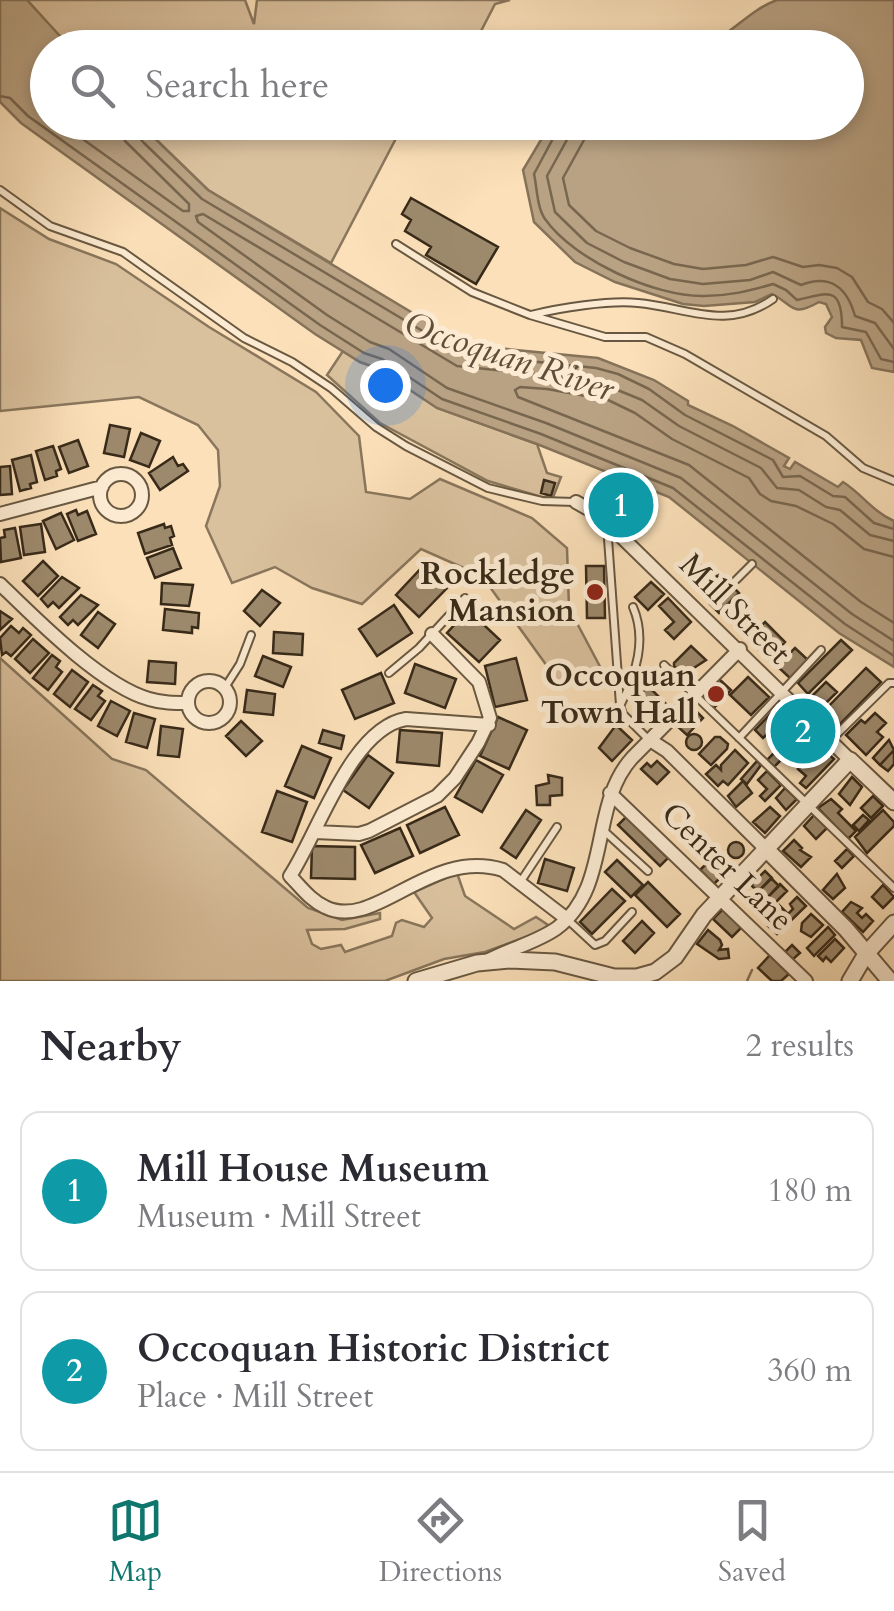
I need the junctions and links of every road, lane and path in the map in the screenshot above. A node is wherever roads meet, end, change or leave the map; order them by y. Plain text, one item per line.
1 (0, 190) edge
2 (396, 244) dead end
3 (773, 299) dead end
4 (530, 315) junction
5 (894, 481) edge
6 (102, 486) dead end
7 (576, 502) joint
8 (0, 514) edge
9 (607, 523) junction
10 (752, 564) dead end
11 (736, 580) dead end
12 (0, 584) edge
13 (465, 598) dead end
14 (634, 606) dead end
15 (432, 634) junction
16 (251, 635) dead end
17 (740, 650) junction
18 (821, 650) dead end
19 (664, 665) dead end
20 (389, 673) dead end
21 (894, 683) edge
22 (224, 689) junction
23 (780, 693) junction
24 (695, 694) junction
25 (188, 703) junction
26 (620, 705) junction
27 (488, 725) junction
28 (739, 738) junction
29 (650, 740) junction
30 (830, 741) junction
31 (850, 760) junction
32 (610, 793) junction
33 (894, 802) edge
34 (808, 804) junction
35 (557, 827) dead end
36 (602, 830) junction
37 (315, 832) junction
38 (766, 849) junction
39 (648, 871) dead end
40 (520, 882) junction
41 (894, 888) edge
42 (720, 898) junction
43 (632, 912) dead end
44 (567, 919) junction
45 (894, 924) edge
46 (866, 954) junction
47 (485, 962) junction
48 (416, 981) edge
49 (806, 981) edge
50 (850, 981) edge
51 (890, 981) edge

1 - 7 lane
2 - 4 lane
3 - 4 lane
4 - 5 lane
6 - 8 street
7 - 9 street, Mill Street
9 - 17 street, Mill Street
9 - 26 lane
10 - 11 lane
12 - 25 street
13 - 15 lane
14 - 26 lane
15 - 20 lane
15 - 27 street
16 - 22 lane
17 - 23 street, Mill Street
17 - 24 street
18 - 23 lane
19 - 24 lane
21 - 30 lane
22 - 25 street
22 - 25 street
23 - 28 lane
23 - 30 street, Mill Street
24 - 28 lane
24 - 29 street
26 - 29 lane
27 - 37 street
27 - 37 street
28 - 34 lane
29 - 32 street
29 - 38 street
30 - 31 street, Mill Street
31 - 33 street, Mill Street
31 - 34 street
32 - 36 street
32 - 42 street, Center Lane
34 - 38 street
34 - 41 lane
35 - 40 lane
36 - 39 lane
36 - 44 street
37 - 40 street
38 - 42 street
38 - 46 street
40 - 44 street
42 - 47 street
42 - 49 street, Center Lane
43 - 44 lane
44 - 47 street
45 - 46 street
46 - 50 street
46 - 51 street
47 - 48 street

